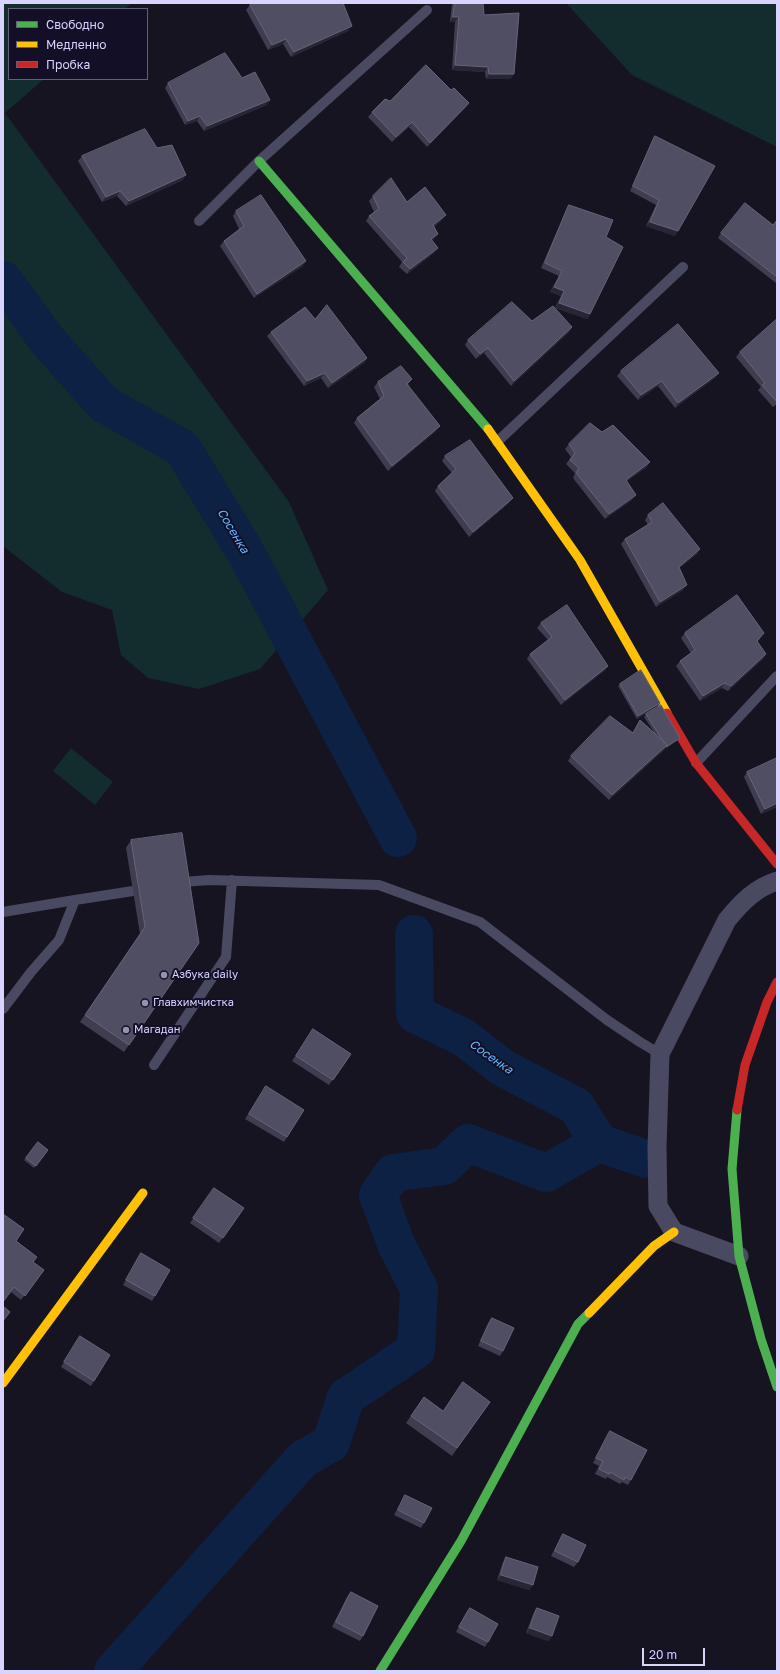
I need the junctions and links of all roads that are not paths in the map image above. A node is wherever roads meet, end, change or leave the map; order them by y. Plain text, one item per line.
1 (427, 10) dead end
2 (259, 161) junction
3 (199, 221) dead end
4 (683, 267) dead end
5 (497, 442) junction
6 (777, 676) edge
7 (696, 762) junction
8 (777, 864) edge
9 (232, 880) junction
10 (777, 881) edge
11 (183, 882) edge
12 (133, 891) dead end
13 (75, 900) junction
14 (3, 912) edge
15 (777, 982) edge
16 (3, 1008) edge
17 (660, 1054) junction
18 (154, 1065) dead end
19 (143, 1193) dead end
20 (674, 1232) junction
21 (739, 1256) junction
22 (3, 1383) edge
23 (777, 1387) edge
24 (380, 1671) edge

1 - 2 lane
2 - 3 lane
2 - 5 street
4 - 5 lane
5 - 7 street
6 - 7 lane
7 - 8 street
9 - 11 lane
9 - 17 lane
9 - 18 lane
10 - 17 street
12 - 13 lane
13 - 14 lane
13 - 16 lane
15 - 21 street
17 - 20 street
19 - 22 street
20 - 21 street
20 - 24 street
21 - 23 street

